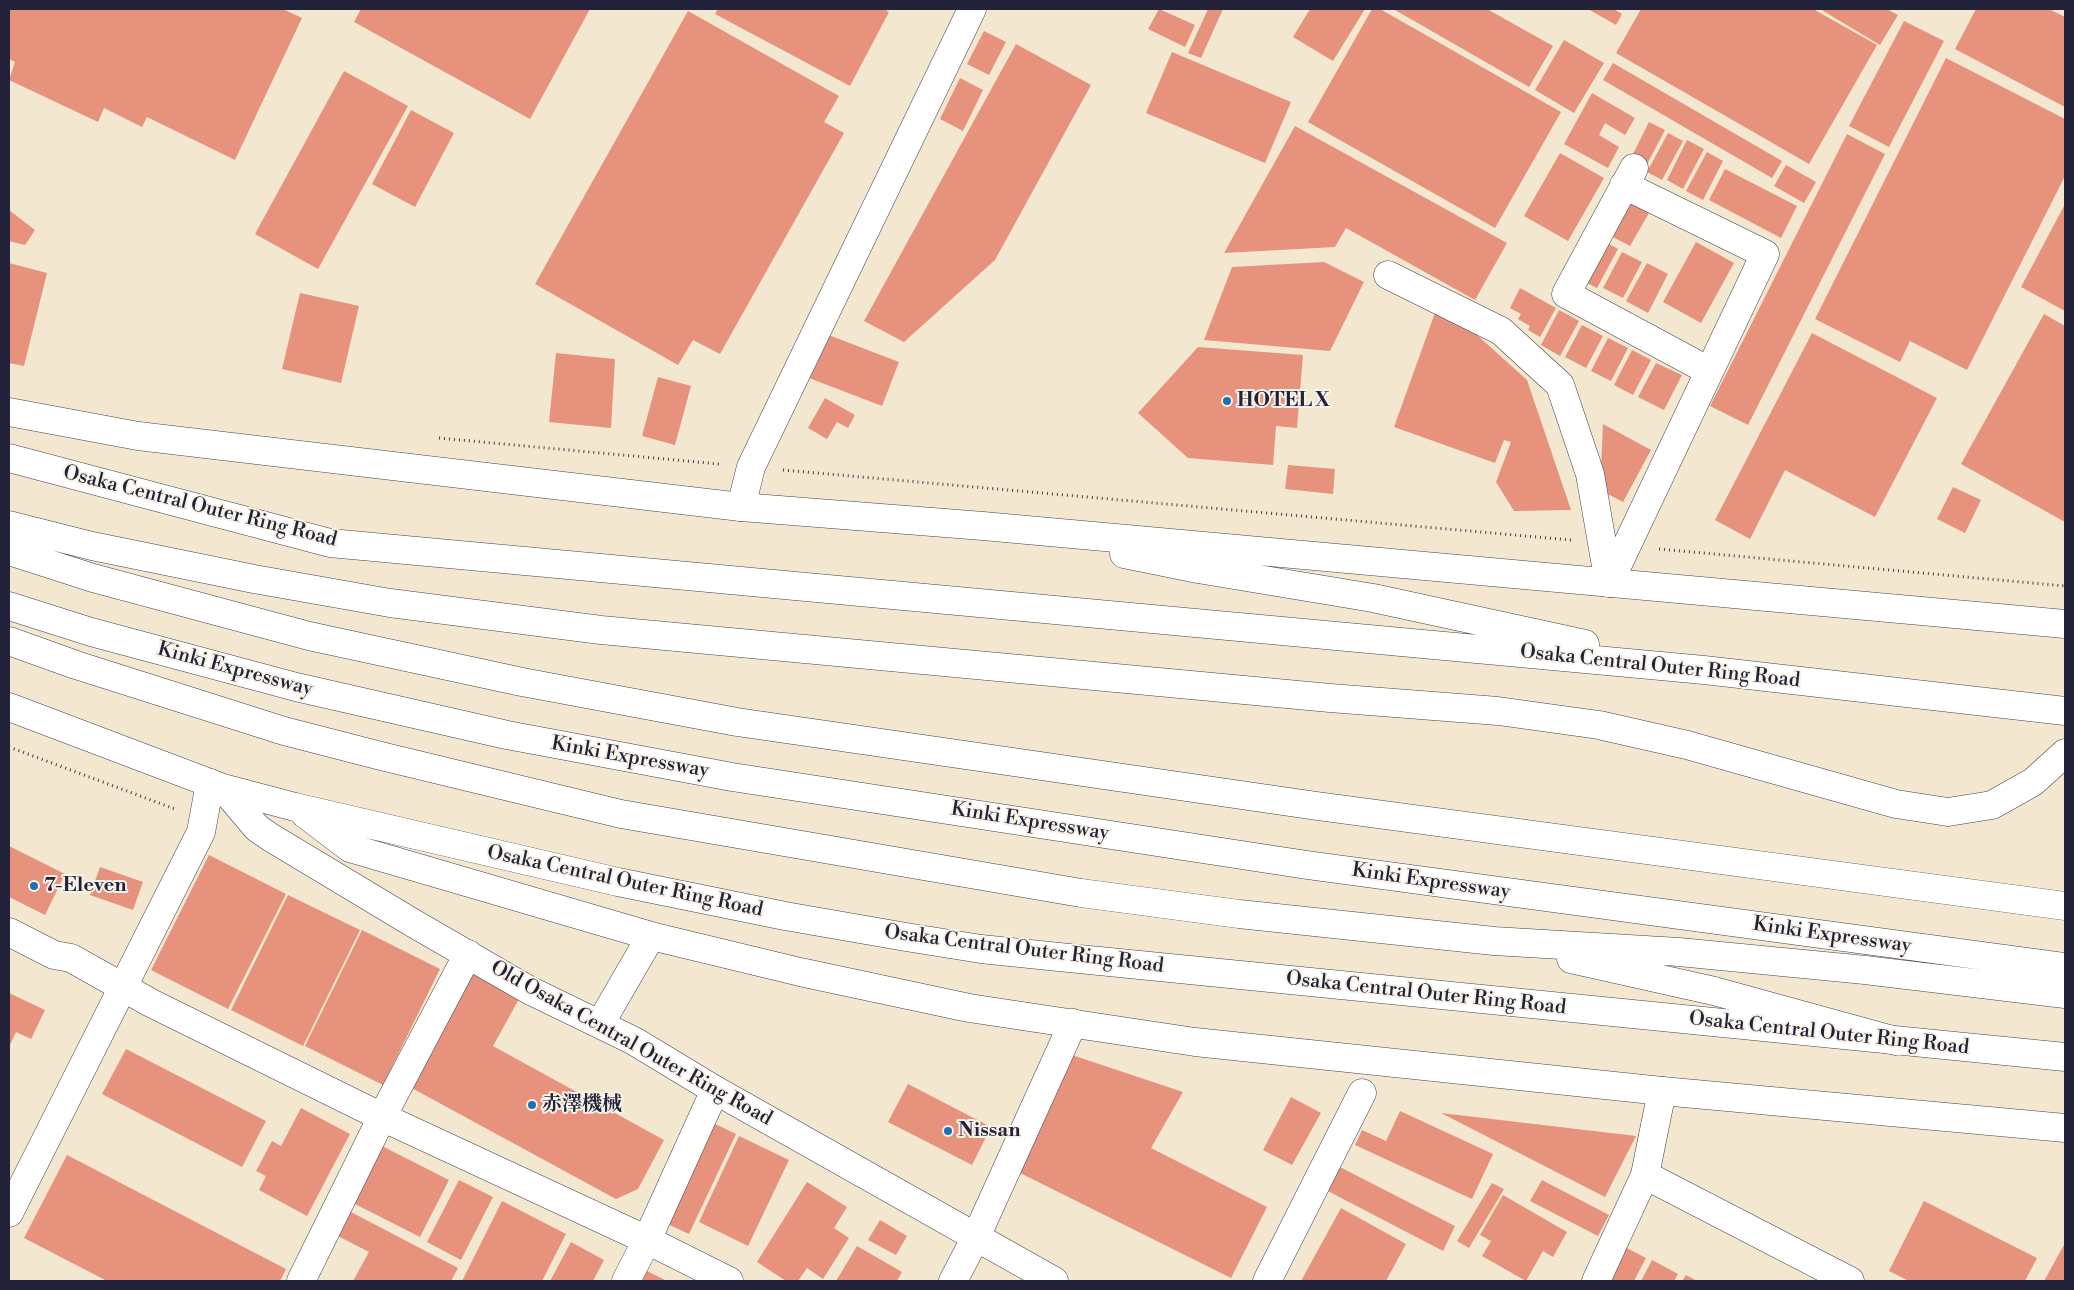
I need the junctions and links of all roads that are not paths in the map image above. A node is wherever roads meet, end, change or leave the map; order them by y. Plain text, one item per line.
1 (972, 9) edge
2 (1388, 275) dead end
3 (1709, 371) junction
4 (9, 412) edge
5 (9, 458) edge
6 (741, 507) junction
7 (9, 525) edge
8 (983, 526) junction
9 (1614, 544) junction
10 (9, 551) edge
11 (1609, 582) junction
12 (9, 606) edge
13 (2065, 624) edge
14 (9, 641) edge
15 (1704, 670) junction
16 (9, 707) edge
17 (2065, 711) edge
18 (2065, 754) edge
19 (217, 785) junction
20 (295, 807) junction
21 (2065, 906) edge
22 (9, 932) edge
23 (651, 936) junction
24 (1494, 942) junction
25 (468, 954) junction
26 (2065, 967) edge
27 (123, 987) junction
28 (2065, 994) edge
29 (1073, 1023) junction
30 (600, 1024) junction
31 (1896, 1041) junction
32 (2065, 1056) edge
33 (715, 1090) junction
34 (1662, 1091) junction
35 (1362, 1093) dead end
36 (382, 1118) junction
37 (2065, 1128) edge
38 (1645, 1175) junction
39 (9, 1213) edge
40 (976, 1236) junction
41 (647, 1240) junction
42 (301, 1281) edge
43 (626, 1281) edge
44 (728, 1281) edge
45 (953, 1281) edge
46 (1054, 1281) edge
47 (1268, 1281) edge
48 (1596, 1281) edge
49 (1850, 1281) edge

1 - 6 main road
2 - 9 main road
3 - 3 main road
3 - 9 main road
4 - 6 main road
5 - 15 main road, Osaka Central Outer Ring Road
6 - 8 main road
7 - 18 main road
8 - 11 main road
8 - 15 main road
9 - 11 main road
10 - 21 main road
11 - 13 main road
12 - 26 main road, Kinki Expressway
14 - 24 main road
15 - 17 main road, Osaka Central Outer Ring Road
16 - 19 main road, Osaka Central Outer Ring Road
19 - 20 main road, Osaka Central Outer Ring Road
19 - 25 main road, Old Osaka Central Outer Ring Road
19 - 27 main road
20 - 23 main road
20 - 31 main road, Osaka Central Outer Ring Road
22 - 27 main road
23 - 29 main road
23 - 30 main road
24 - 28 main road
24 - 31 main road
25 - 30 main road, Old Osaka Central Outer Ring Road
25 - 36 main road
27 - 36 main road
27 - 39 main road
29 - 34 main road
29 - 40 main road
30 - 33 main road, Old Osaka Central Outer Ring Road
31 - 32 main road, Osaka Central Outer Ring Road
33 - 40 main road, Old Osaka Central Outer Ring Road
33 - 41 main road
34 - 37 main road
34 - 38 main road
35 - 47 main road
36 - 41 main road
36 - 42 main road
38 - 48 main road
38 - 49 main road
40 - 45 main road
40 - 46 main road, Old Osaka Central Outer Ring Road
41 - 43 main road
41 - 44 main road

